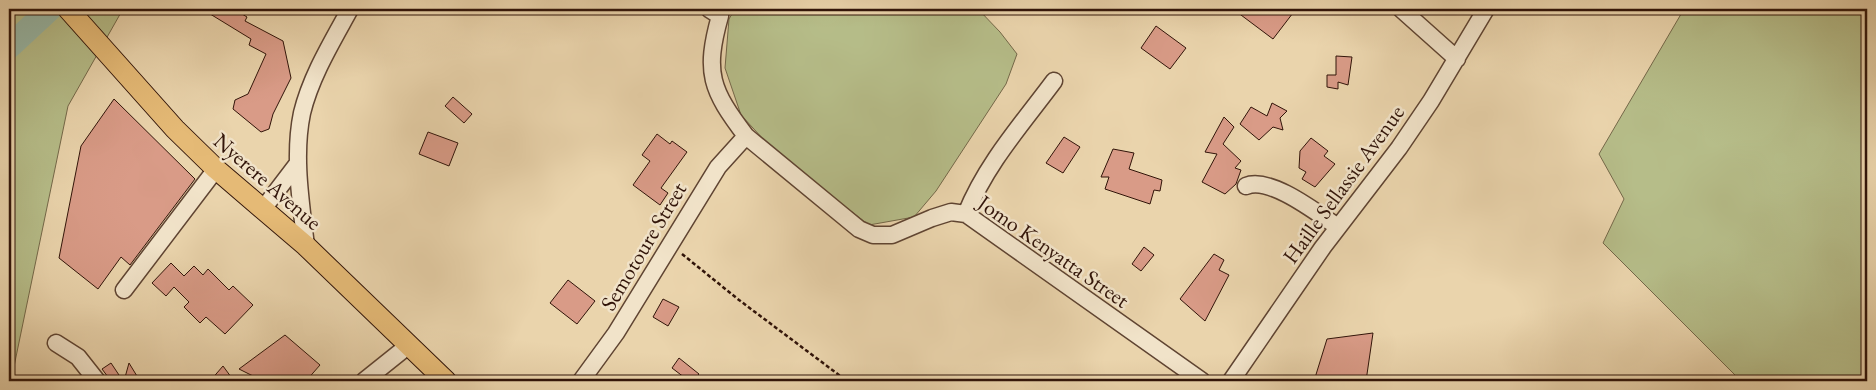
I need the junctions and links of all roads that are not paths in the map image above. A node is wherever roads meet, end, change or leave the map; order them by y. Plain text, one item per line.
1 (68, 9) edge
2 (350, 9) edge
3 (1401, 9) edge
4 (1486, 9) edge
5 (717, 11) edge
6 (1457, 58) junction
7 (1054, 81) dead end
8 (746, 136) junction
9 (298, 163) junction
10 (216, 169) junction
11 (1246, 186) dead end
12 (263, 209) junction
13 (966, 214) junction
14 (1338, 227) junction
15 (306, 246) junction
16 (124, 290) dead end
17 (56, 343) dead end
18 (409, 345) junction
19 (97, 381) edge
20 (364, 381) edge
21 (446, 381) edge
22 (581, 381) edge
23 (1202, 381) edge
24 (1231, 381) edge

1 - 10 main road, Nyerere Avenue
2 - 9 street
3 - 6 street
4 - 6 street, Haille Sellassie Avenue
5 - 8 street, Jomo Kenyatta Street
6 - 14 street, Haille Sellassie Avenue
7 - 13 street
8 - 13 street, Jomo Kenyatta Street
8 - 22 street, Semotoure Street
9 - 12 street
9 - 15 street
10 - 12 main road, Nyerere Avenue
10 - 16 street
11 - 14 street
12 - 15 main road, Nyerere Avenue
13 - 23 street, Jomo Kenyatta Street
14 - 24 street, Haille Sellassie Avenue
15 - 18 main road, Nyerere Avenue
17 - 19 street
18 - 20 street
18 - 21 main road, Nyerere Avenue

